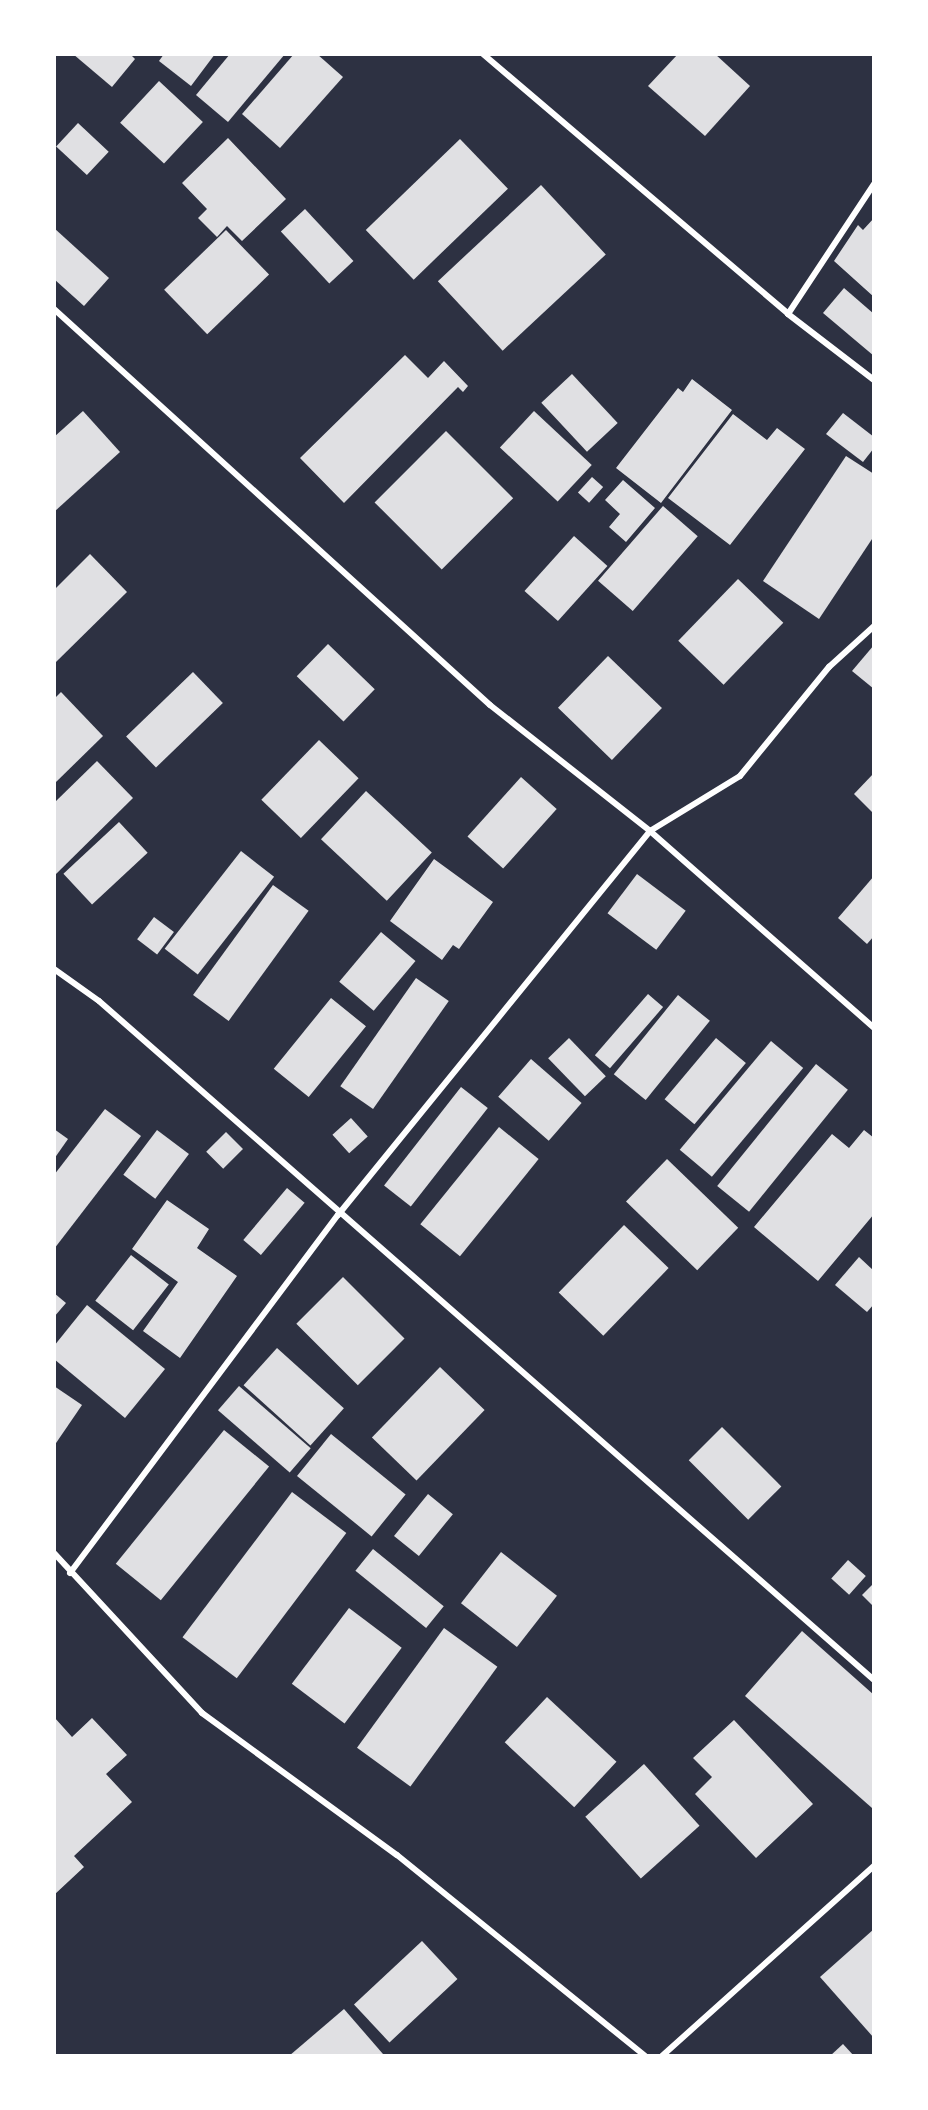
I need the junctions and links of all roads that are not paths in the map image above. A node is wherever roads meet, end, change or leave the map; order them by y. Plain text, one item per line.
1 (483, 54) edge
2 (874, 184) edge
3 (54, 309) edge
4 (788, 314) junction
5 (874, 380) edge
6 (874, 626) edge
7 (650, 831) junction
8 (54, 969) edge
9 (874, 1028) edge
10 (339, 1215) junction
11 (54, 1553) edge
12 (70, 1573) junction
13 (874, 1680) edge
14 (874, 1866) edge
15 (645, 2056) edge
16 (662, 2056) edge

1 - 4 street
2 - 4 street
3 - 7 street
4 - 5 street
6 - 7 street
7 - 9 street
7 - 10 street
8 - 10 street
10 - 12 street
10 - 13 street
11 - 12 street
12 - 15 street
14 - 16 street

